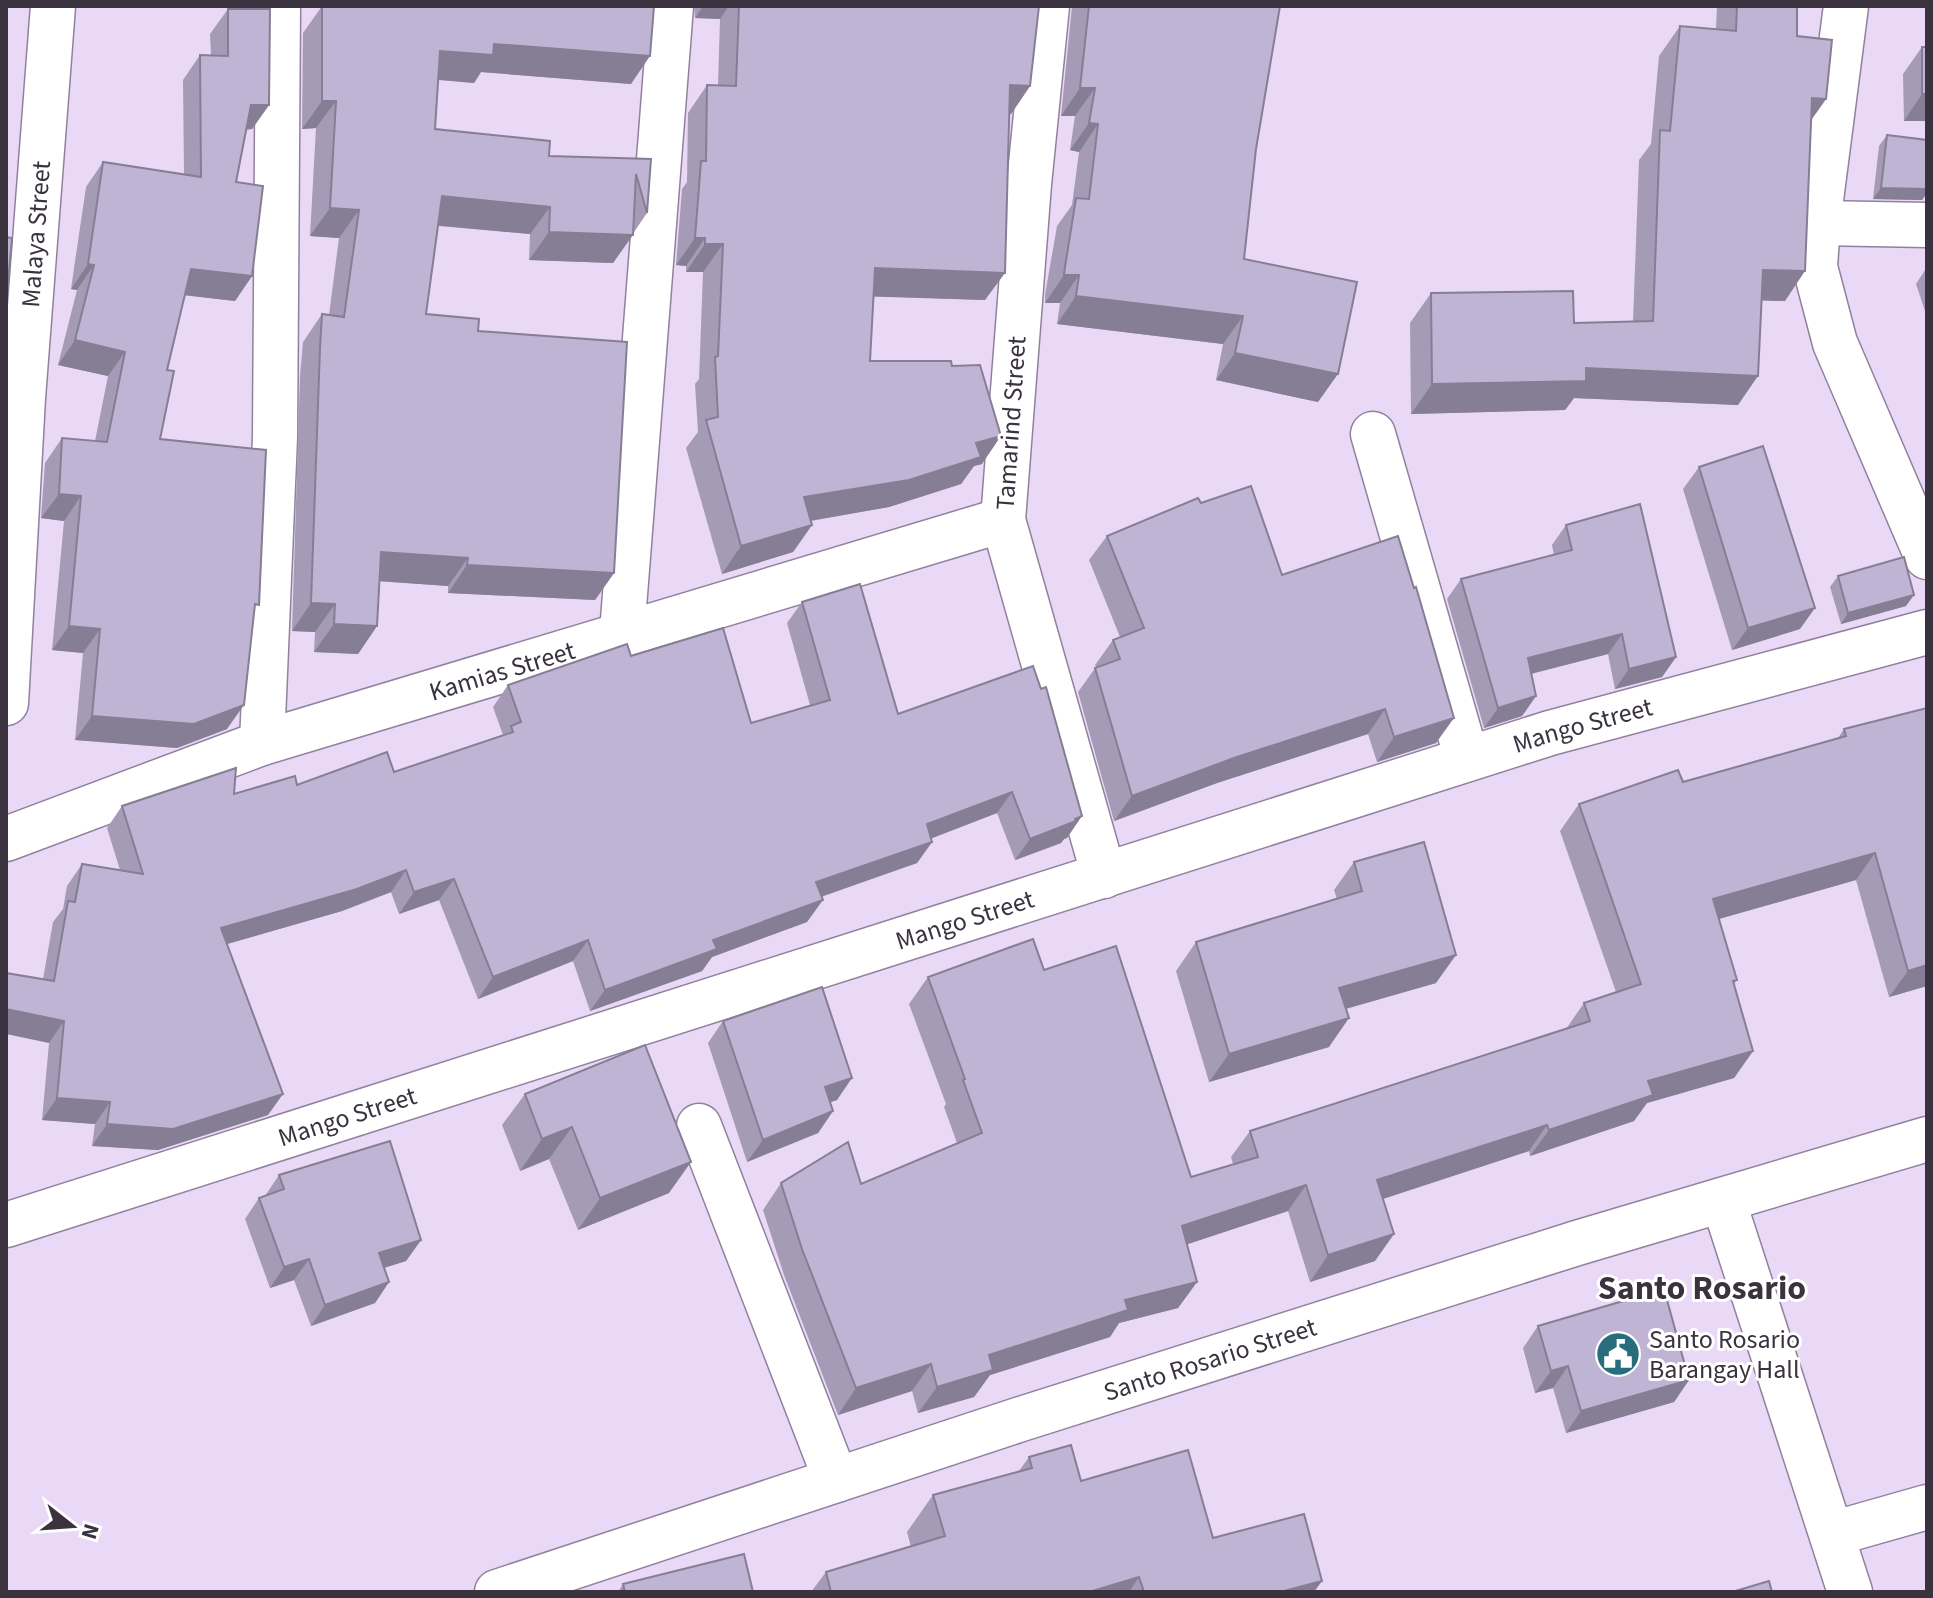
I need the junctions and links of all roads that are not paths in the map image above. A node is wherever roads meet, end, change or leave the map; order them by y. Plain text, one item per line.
1 (53, 6) edge
2 (278, 6) edge
3 (671, 6) edge
4 (1047, 6) edge
5 (1846, 6) edge
6 (1818, 223) junction
7 (21, 224) edge
8 (1927, 225) edge
9 (15, 398) edge
10 (1373, 434) dead end
11 (1003, 520) junction
12 (1927, 557) edge
13 (1927, 632) edge
14 (622, 633) junction
15 (6, 673) edge
16 (6, 703) edge
17 (262, 743) junction
18 (1467, 759) junction
19 (6, 839) edge
20 (1104, 876) junction
21 (699, 1126) dead end
22 (1927, 1139) edge
23 (1723, 1200) junction
24 (6, 1225) edge
25 (836, 1480) junction
26 (1927, 1507) edge
27 (1832, 1534) junction
28 (548, 1583) edge
29 (497, 1592) edge
30 (1850, 1592) edge

1 - 7 street, Malaya Street
2 - 17 street
3 - 14 street
4 - 11 street, Tamarind Street
5 - 6 street
6 - 8 street
6 - 12 street
7 - 9 street, Malaya Street
9 - 15 street, Malaya Street
10 - 18 street
11 - 14 street, Kamias Street
11 - 20 street, Tamarind Street
13 - 18 street, Mango Street
14 - 17 street, Kamias Street
15 - 16 street, Malaya Street
17 - 19 street, Kamias Street
18 - 20 street, Mango Street
20 - 24 street, Mango Street
21 - 25 street
22 - 23 street, Santo Rosario Street
23 - 25 street, Santo Rosario Street
23 - 27 street
25 - 28 street, Santo Rosario Street
26 - 27 street
27 - 30 street
28 - 29 street, Santo Rosario Street

